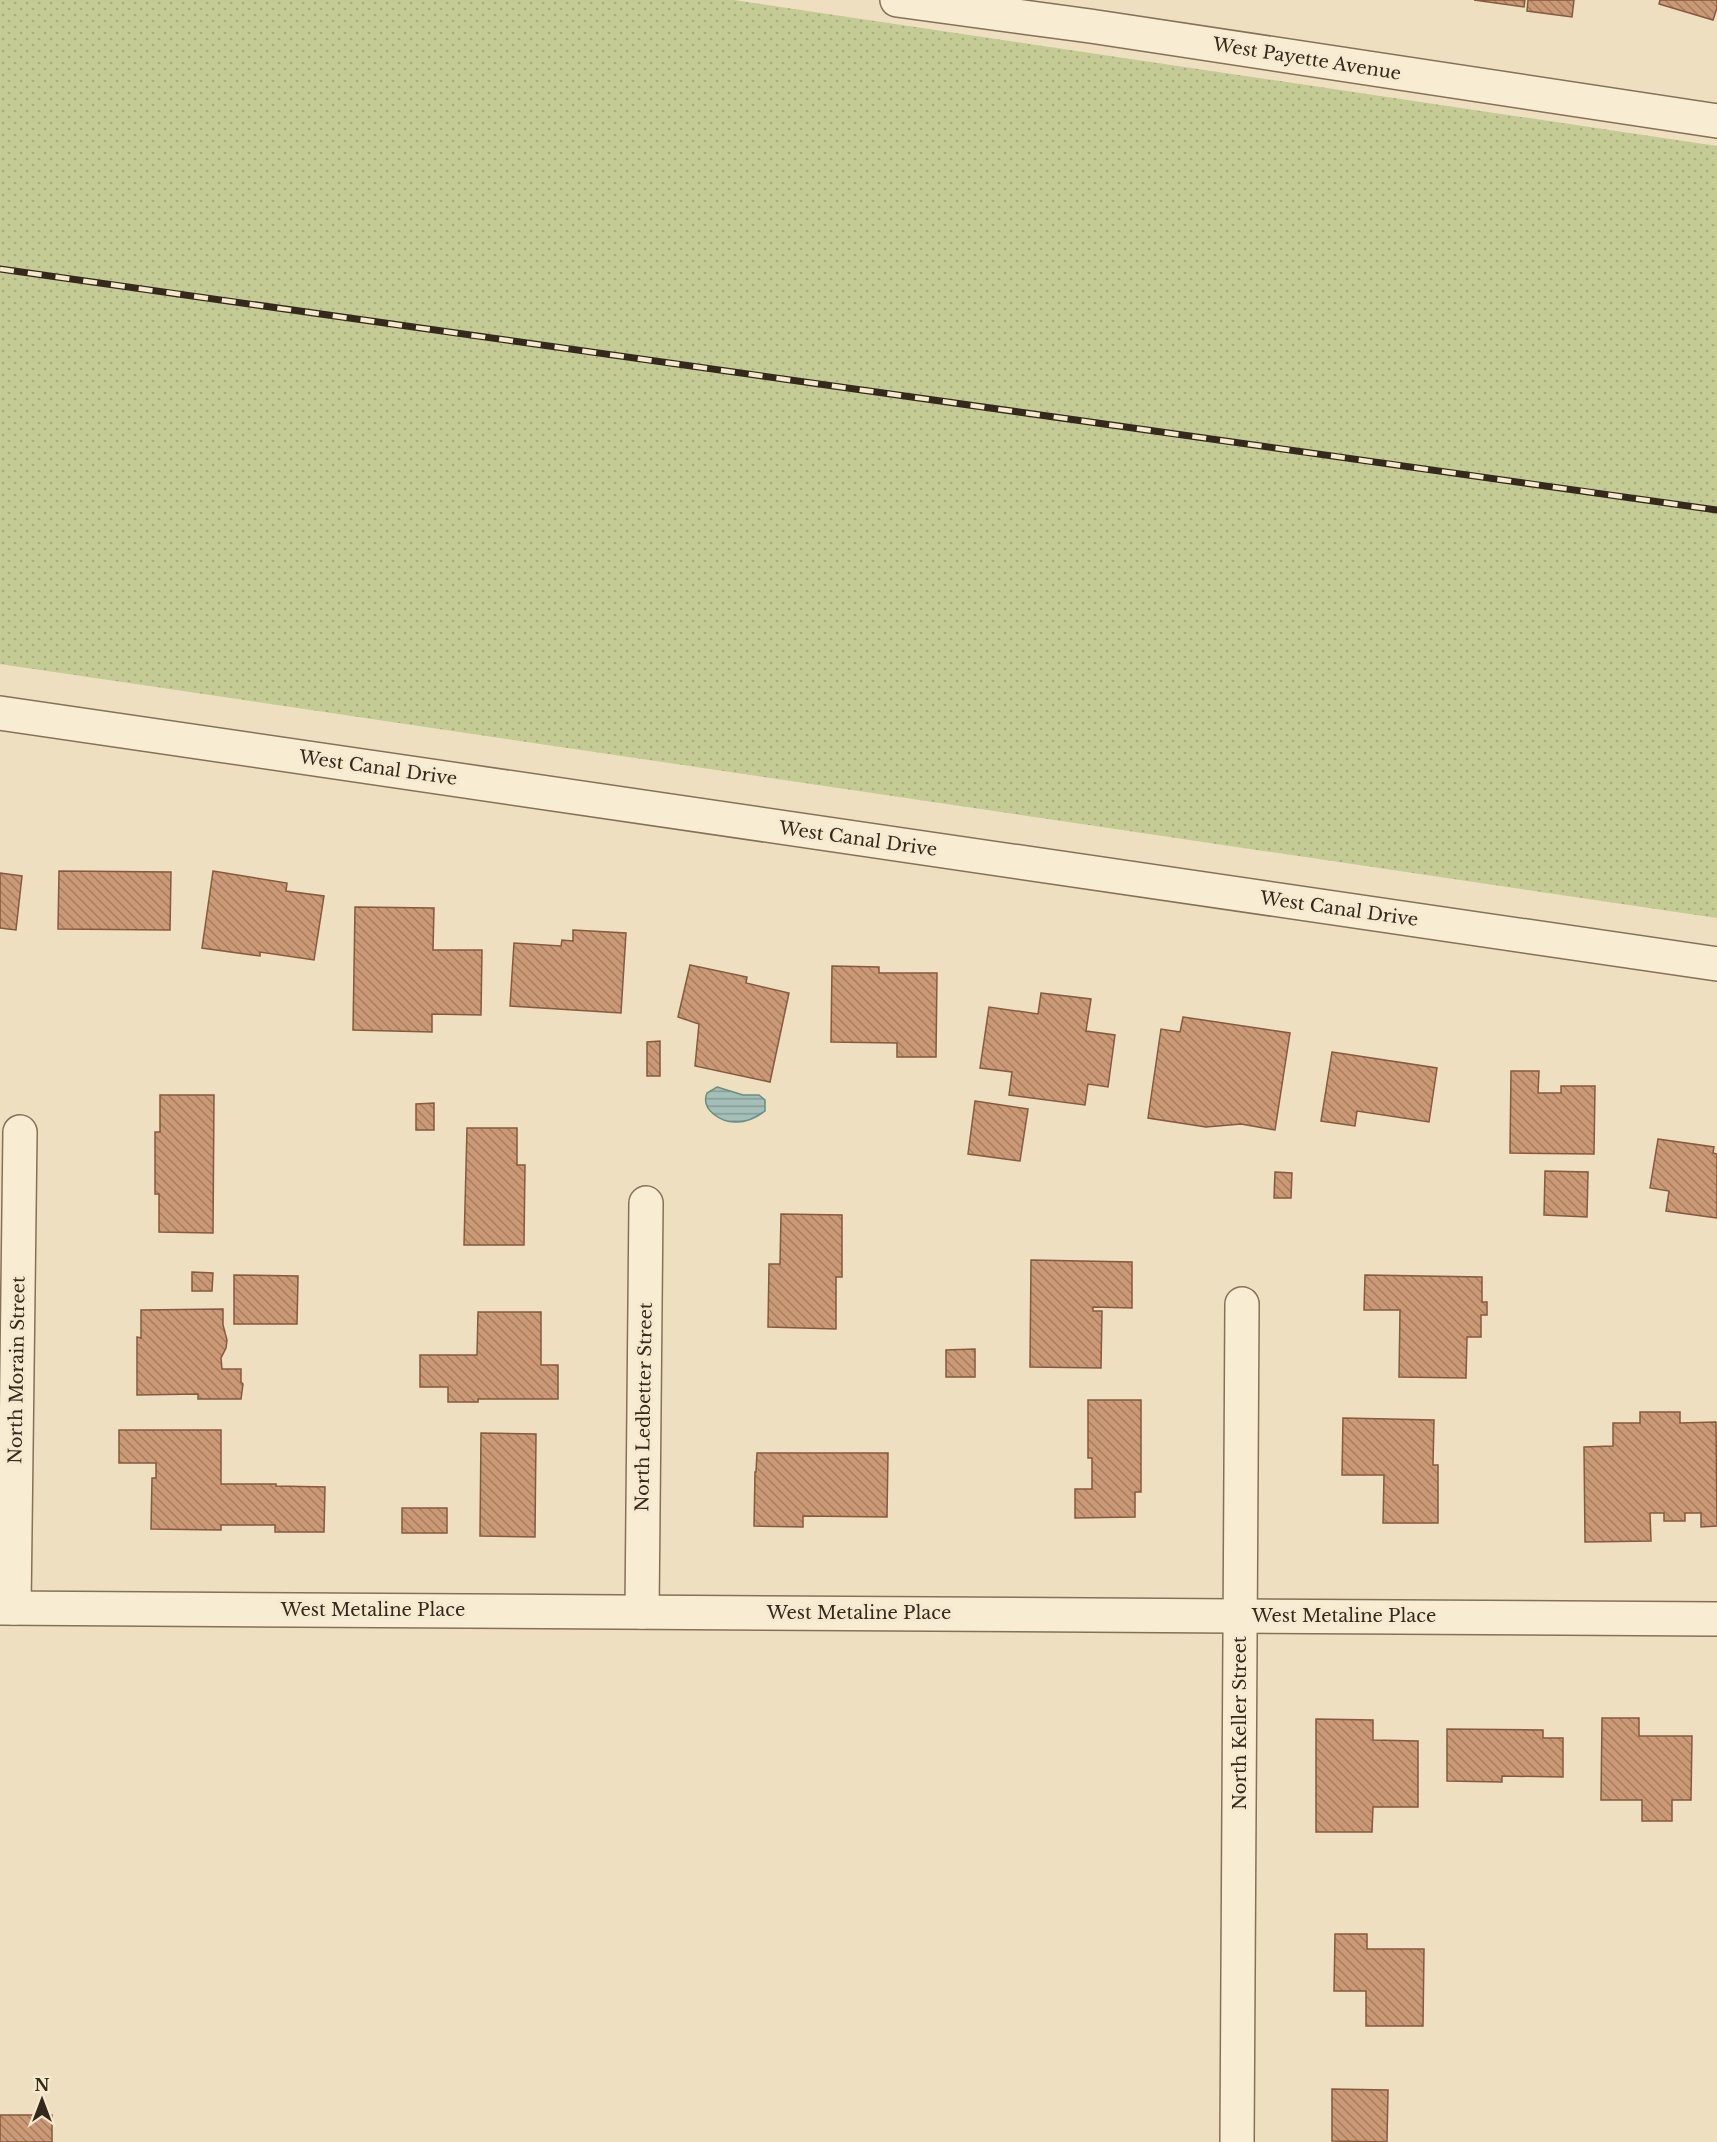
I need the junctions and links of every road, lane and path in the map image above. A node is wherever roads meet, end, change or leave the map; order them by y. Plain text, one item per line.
1 (897, 0) edge
2 (1092, 13) edge
3 (1717, 121) edge
4 (0, 713) edge
5 (1717, 964) edge
6 (20, 1132) dead end
7 (646, 1203) dead end
8 (1242, 1304) dead end
9 (7, 1608) edge
10 (642, 1612) junction
11 (1241, 1616) junction
12 (1717, 1619) edge
13 (1237, 2142) edge

1 - 2 street, West Payette Avenue
2 - 3 street, West Payette Avenue
4 - 5 street, West Canal Drive
6 - 9 street, North Morain Street
7 - 10 street, North Ledbetter Street
8 - 11 street, North Keller Street
9 - 10 street, West Metaline Place
10 - 11 street, West Metaline Place
11 - 12 street, West Metaline Place
11 - 13 street, North Keller Street

